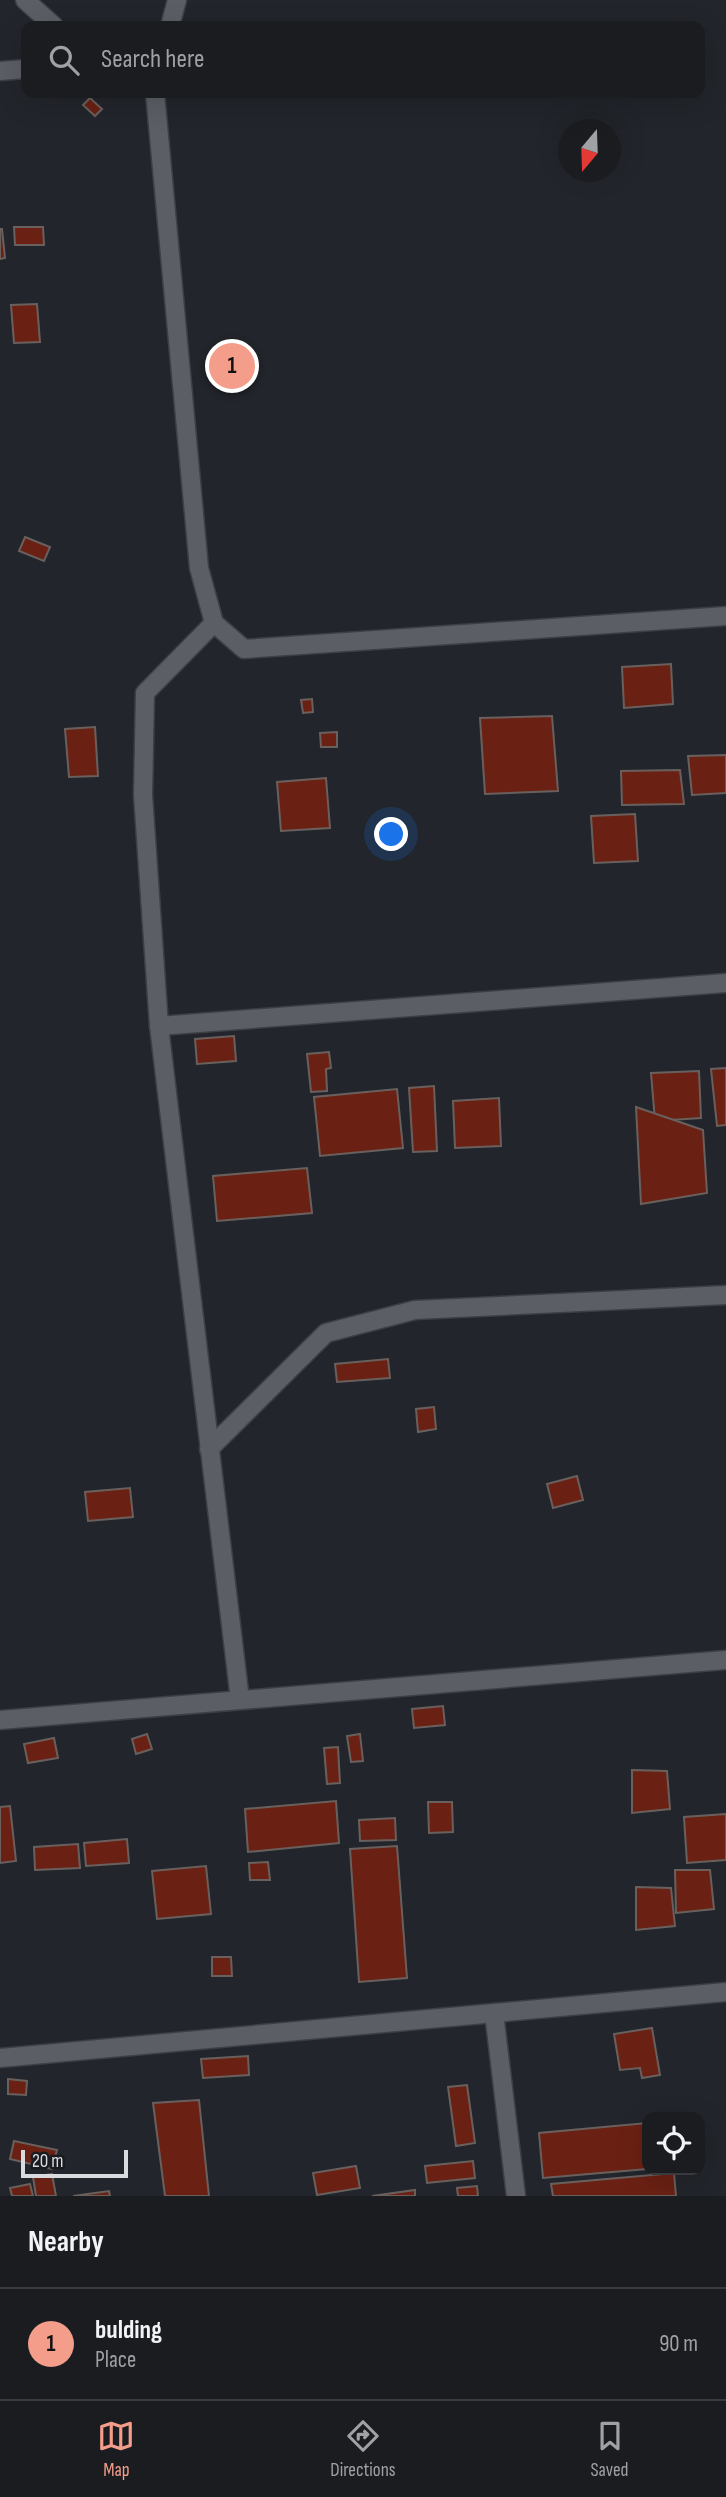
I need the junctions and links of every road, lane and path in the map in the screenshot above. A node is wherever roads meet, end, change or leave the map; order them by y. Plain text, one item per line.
1 (25, 0) edge
2 (177, 0) edge
3 (48, 21) edge
4 (171, 21) edge
5 (21, 69) edge
6 (0, 71) edge
7 (155, 98) edge
8 (726, 616) edge
9 (214, 623) junction
10 (726, 983) edge
11 (159, 1026) junction
12 (726, 1294) edge
13 (209, 1449) junction
14 (726, 1660) edge
15 (240, 1700) junction
16 (0, 1720) edge
17 (726, 1992) edge
18 (494, 2012) junction
19 (0, 2058) edge
20 (516, 2196) edge

1 - 3 street
2 - 4 street
5 - 6 street
7 - 9 street
8 - 9 street
9 - 11 street
10 - 11 street
11 - 13 street
12 - 13 street
13 - 15 street
14 - 15 street
15 - 16 street
17 - 18 street
18 - 19 street
18 - 20 street

